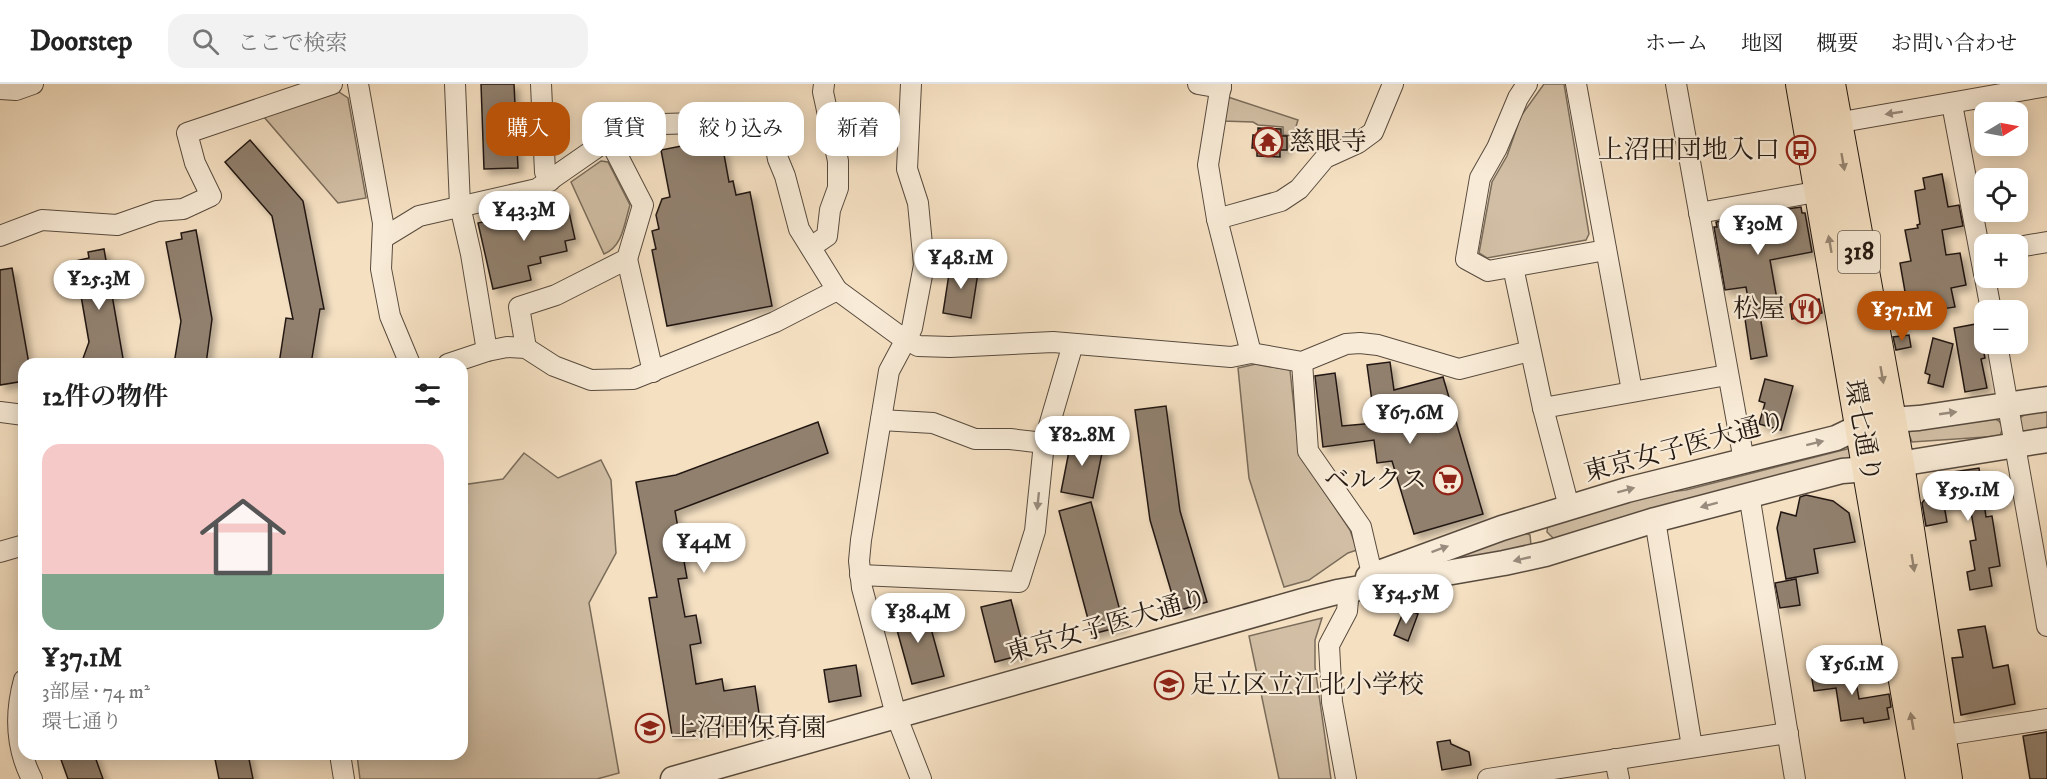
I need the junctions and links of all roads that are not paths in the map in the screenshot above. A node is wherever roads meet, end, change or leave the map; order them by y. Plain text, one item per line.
1 (33, 84) edge
2 (332, 84) edge
3 (358, 84) edge
4 (455, 84) edge
5 (541, 84) edge
6 (824, 84) edge
7 (911, 84) edge
8 (1198, 84) edge
9 (1394, 84) edge
10 (1527, 84) edge
11 (1576, 84) edge
12 (1676, 84) edge
13 (1802, 84) edge
14 (1829, 84) edge
15 (1221, 86) edge
16 (2047, 86) edge
17 (0, 89) edge
18 (2003, 89) edge
19 (1952, 104) junction
20 (1836, 123) junction
21 (666, 124) edge
22 (585, 156) edge
23 (618, 156) edge
24 (550, 181) junction
25 (1821, 191) junction
26 (460, 206) junction
27 (1699, 213) junction
28 (1217, 219) junction
29 (1979, 234) edge
30 (0, 236) edge
31 (383, 238) junction
32 (2047, 242) edge
33 (2028, 245) edge
34 (811, 247) junction
35 (1606, 250) junction
36 (627, 259) junction
37 (1513, 267) junction
38 (837, 290) junction
39 (906, 341) junction
40 (1073, 344) junction
41 (526, 348) junction
42 (487, 351) junction
43 (1530, 351) junction
44 (1251, 353) junction
45 (1999, 354) edge
46 (408, 358) edge
47 (466, 358) edge
48 (1302, 362) junction
49 (653, 372) junction
50 (1727, 375) junction
51 (1632, 391) junction
52 (2047, 399) edge
53 (2008, 405) junction
54 (1543, 408) junction
55 (0, 412) edge
56 (18, 414) edge
57 (881, 420) junction
58 (1876, 423) junction
59 (2047, 440) edge
60 (1044, 443) junction
61 (2015, 445) junction
62 (1744, 461) junction
63 (1883, 466) junction
64 (1749, 494) junction
65 (1569, 507) junction
66 (1654, 520) junction
67 (18, 547) edge
68 (0, 552) edge
69 (1372, 574) junction
70 (861, 575) junction
71 (1349, 590) junction
72 (2047, 626) edge
73 (896, 715) junction
74 (2047, 718) edge
75 (1788, 733) junction
76 (1940, 736) junction
77 (1692, 747) junction
78 (1615, 759) junction
79 (25, 760) edge
80 (341, 760) edge
81 (1547, 774) edge
82 (32, 779) edge
83 (344, 779) edge
84 (673, 779) edge
85 (921, 779) edge
86 (1346, 779) edge
87 (1488, 779) edge
88 (1619, 779) edge
89 (1795, 779) edge
90 (1922, 779) edge
91 (1946, 779) edge

1 - 17 street
2 - 30 street
3 - 31 street
4 - 26 street
5 - 24 street
6 - 34 street
7 - 39 street
8 - 15 street
9 - 28 street
10 - 37 street
11 - 35 street
12 - 27 street
13 - 25 main road, 環七通り / 318
14 - 20 main road, 環七通り / 318
15 - 28 street
16 - 18 street
18 - 19 street
19 -> 20 street
19 - 29 street
20 -> 58 main road, 環七通り / 318
21 - 34 street
22 - 24 street
23 - 36 street
24 - 26 street
25 - 27 street
58 -> 25 main road, 環七通り / 318
26 - 31 street
26 - 42 street
27 - 50 street
28 - 44 street
31 - 46 street
32 - 33 street
34 - 38 street
35 - 37 street
35 - 51 street
36 - 41 street
36 - 49 street
37 - 43 street
38 - 39 street
38 - 49 street
39 - 40 street
39 - 57 street
40 - 44 street
40 - 60 street
41 - 42 street
41 - 49 street
42 - 47 street
43 - 48 street
43 - 54 street
44 - 48 street
45 - 53 street
48 - 69 street
50 - 51 street
50 - 62 street
51 - 54 street
52 - 53 street, 東京女子医大通り
58 -> 53 street, 東京女子医大通り
53 - 61 street
54 - 65 street
55 - 56 street
57 - 60 street
57 - 70 street
62 -> 58 street, 東京女子医大通り
58 - 63 main road, 環七通り / 318
59 - 61 street, 東京女子医大通り
60 -> 70 street
61 - 63 street, 東京女子医大通り
61 - 72 street
65 -> 62 street, 東京女子医大通り
63 - 64 street, 東京女子医大通り
63 -> 76 main road, 環七通り / 318
90 -> 63 main road, 環七通り / 318
64 -> 66 street, 東京女子医大通り
64 - 75 street
69 -> 65 street, 東京女子医大通り
66 -> 71 street, 東京女子医大通り
66 - 77 street
67 - 68 street
69 - 71 street, 東京女子医大通り
70 - 73 street
71 - 73 street, 東京女子医大通り
71 - 86 street
73 - 84 street, 東京女子医大通り
73 - 85 street
74 - 76 street
75 - 77 street
75 - 89 street
76 - 91 main road, 環七通り / 318
77 - 78 street
78 - 81 street
78 - 88 street
79 - 82 street
80 - 83 street
81 - 87 street

